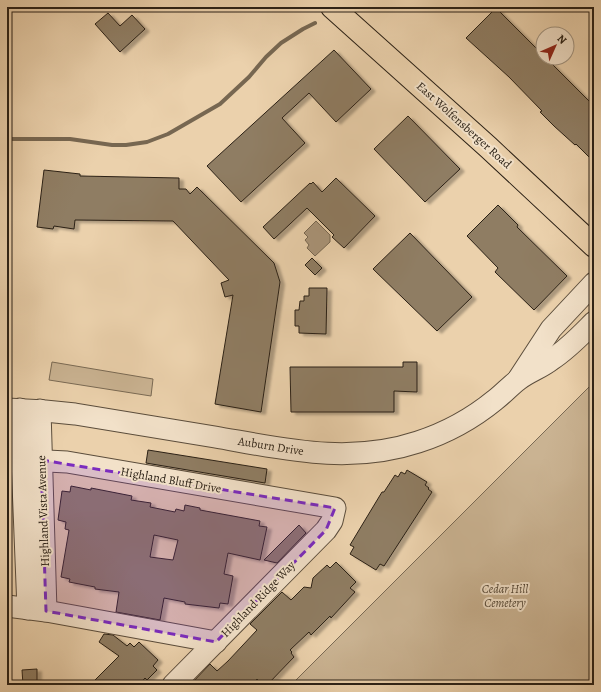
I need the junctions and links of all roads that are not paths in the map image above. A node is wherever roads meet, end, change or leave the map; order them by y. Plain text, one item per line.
1 (332, 7) edge
2 (594, 246) edge
3 (594, 283) edge
4 (594, 322) edge
5 (518, 380) junction
6 (22, 410) edge
7 (23, 459) edge
8 (335, 508) joint
9 (7, 606) edge
10 (37, 610) junction
11 (216, 642) junction
12 (173, 685) edge

1 - 2 main road, East Wolfensberger Road
3 - 5 street, Auburn Drive
4 - 5 street, Auburn Drive
5 - 6 street, Auburn Drive
6 - 7 street, Highland Vista Avenue
7 - 8 street, Highland Bluff Drive
7 - 10 street, Highland Vista Avenue
8 - 11 street, Highland Ridge Way
9 - 10 street
10 - 11 street
11 - 12 street, Highland Ridge Way

